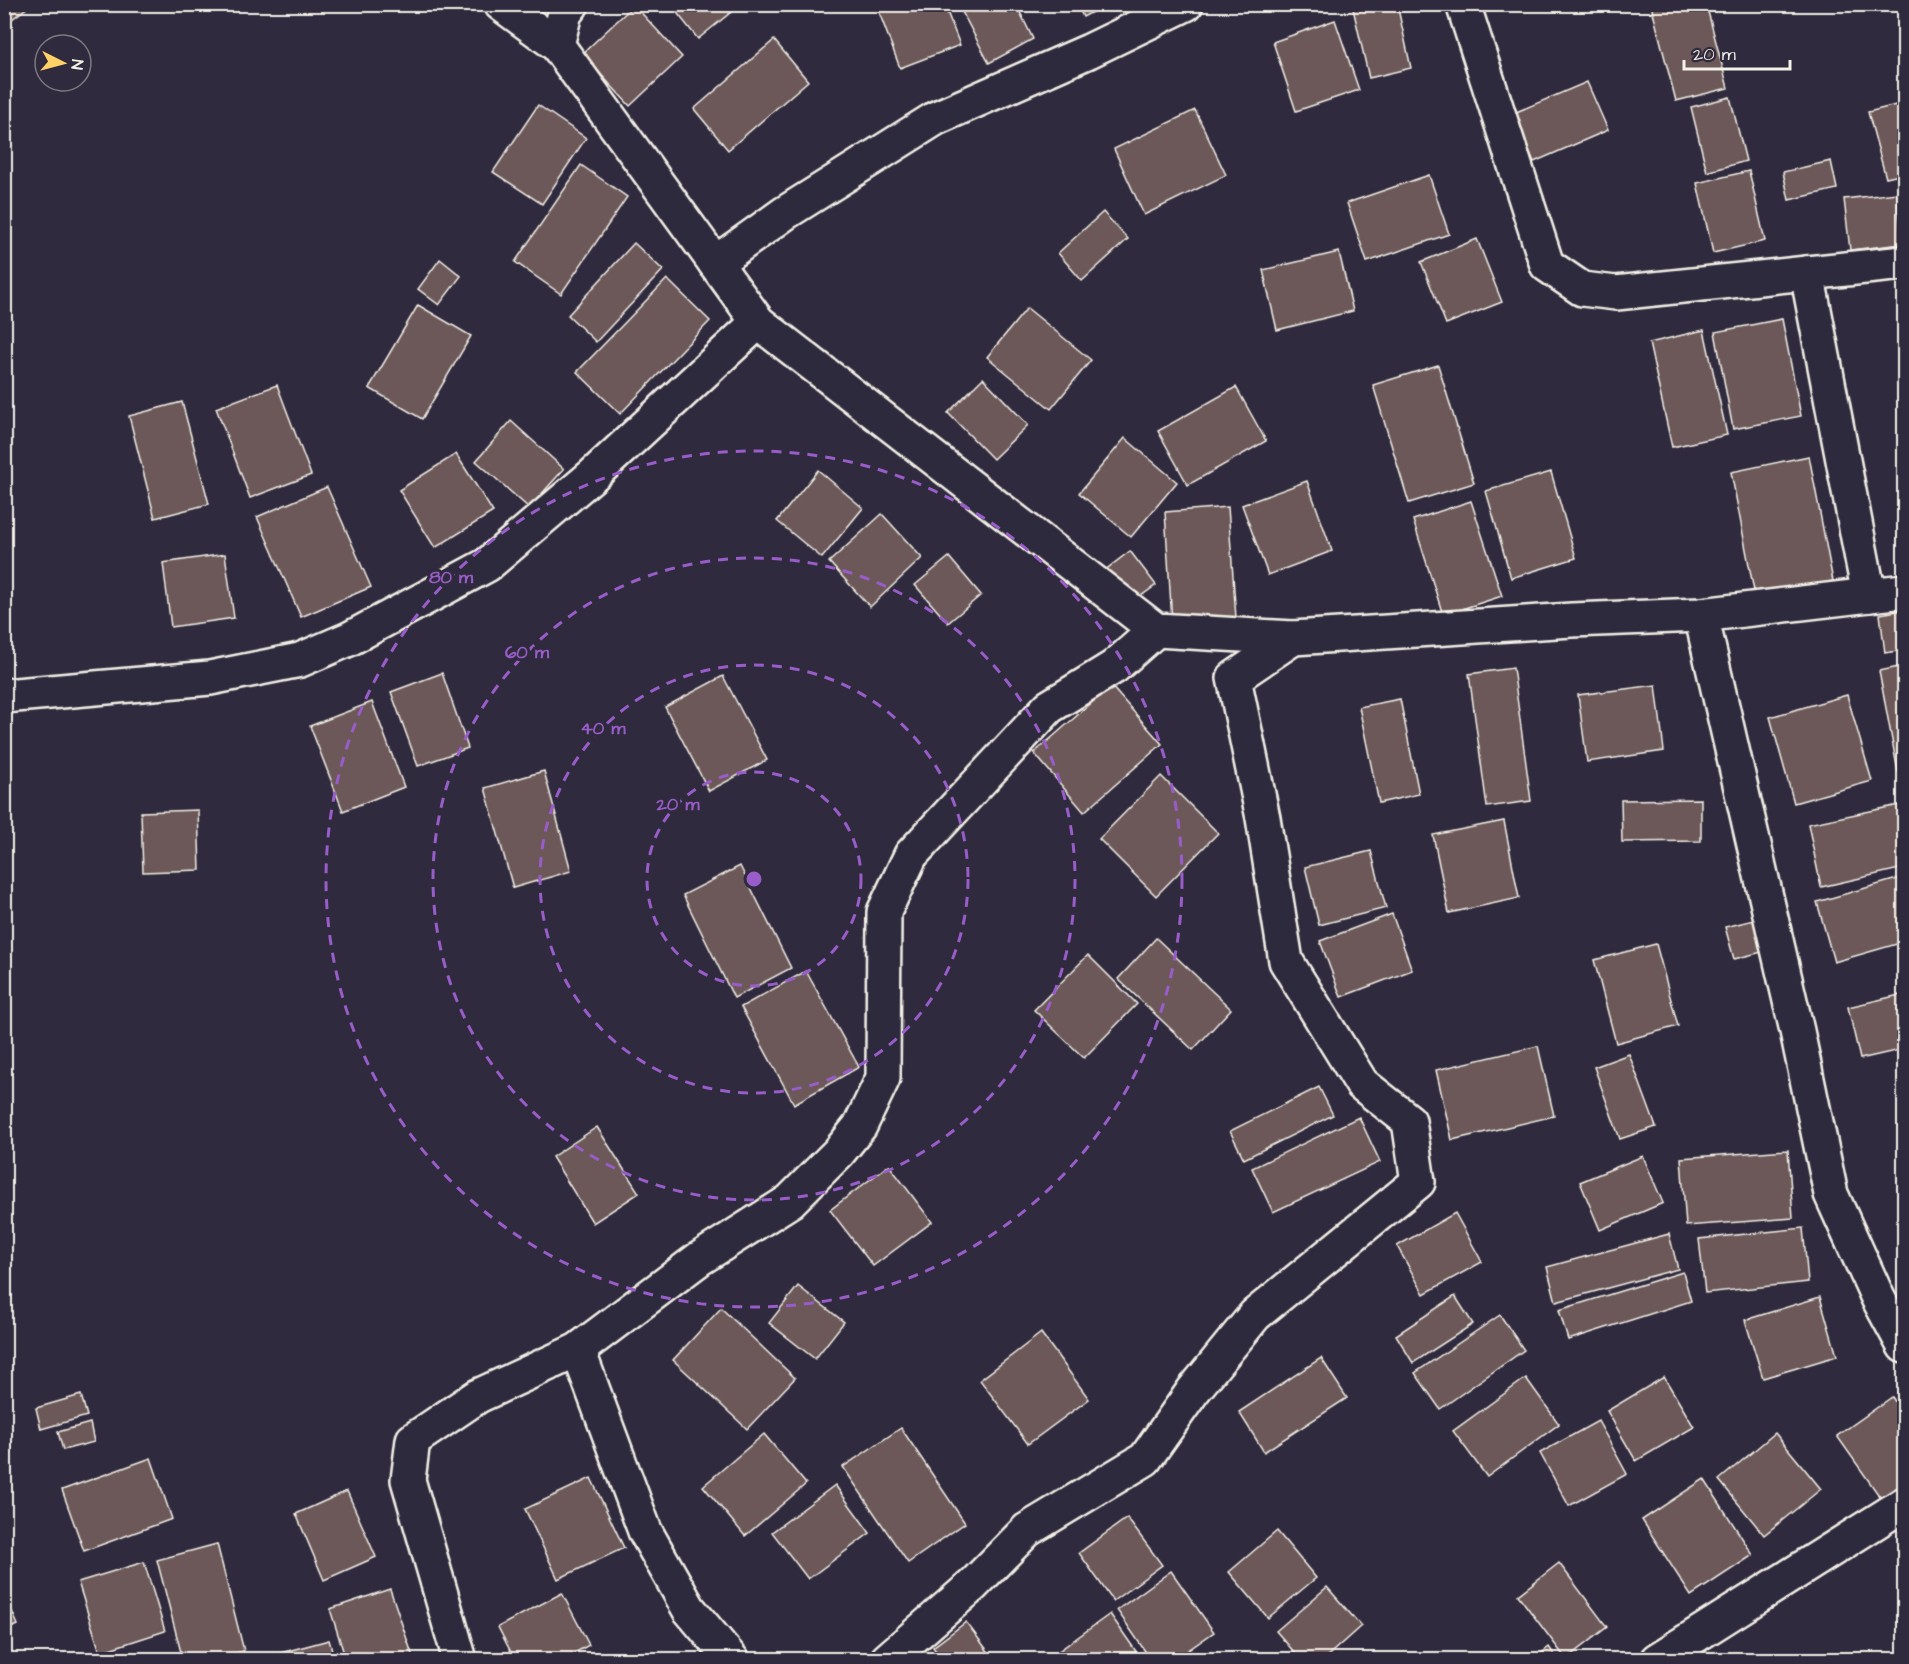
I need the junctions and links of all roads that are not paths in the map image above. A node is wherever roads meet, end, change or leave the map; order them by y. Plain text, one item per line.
1 (501, 4) edge
2 (572, 4) edge
3 (1186, 4) edge
4 (1463, 4) edge
5 (557, 45) junction
6 (715, 263) junction
7 (1905, 263) edge
8 (1807, 273) junction
9 (758, 322) junction
10 (1905, 591) edge
11 (1869, 595) junction
12 (1701, 615) junction
13 (1156, 630) junction
14 (1293, 638) junction
15 (4, 696) edge
16 (1905, 1346) edge
17 (578, 1350) junction
18 (1905, 1504) edge
19 (460, 1659) edge
20 (732, 1659) edge
21 (887, 1659) edge
22 (1657, 1659) edge

1 - 5 street
2 - 5 street
3 - 6 street
4 - 8 street
5 - 6 street
6 - 9 street
7 - 8 street
8 - 11 street
9 - 13 street
9 - 15 street
10 - 11 street
11 - 12 street
12 - 14 street
12 - 16 street
13 - 14 street
13 - 17 street
14 - 21 street
17 - 19 street
17 - 20 street
18 - 22 street

